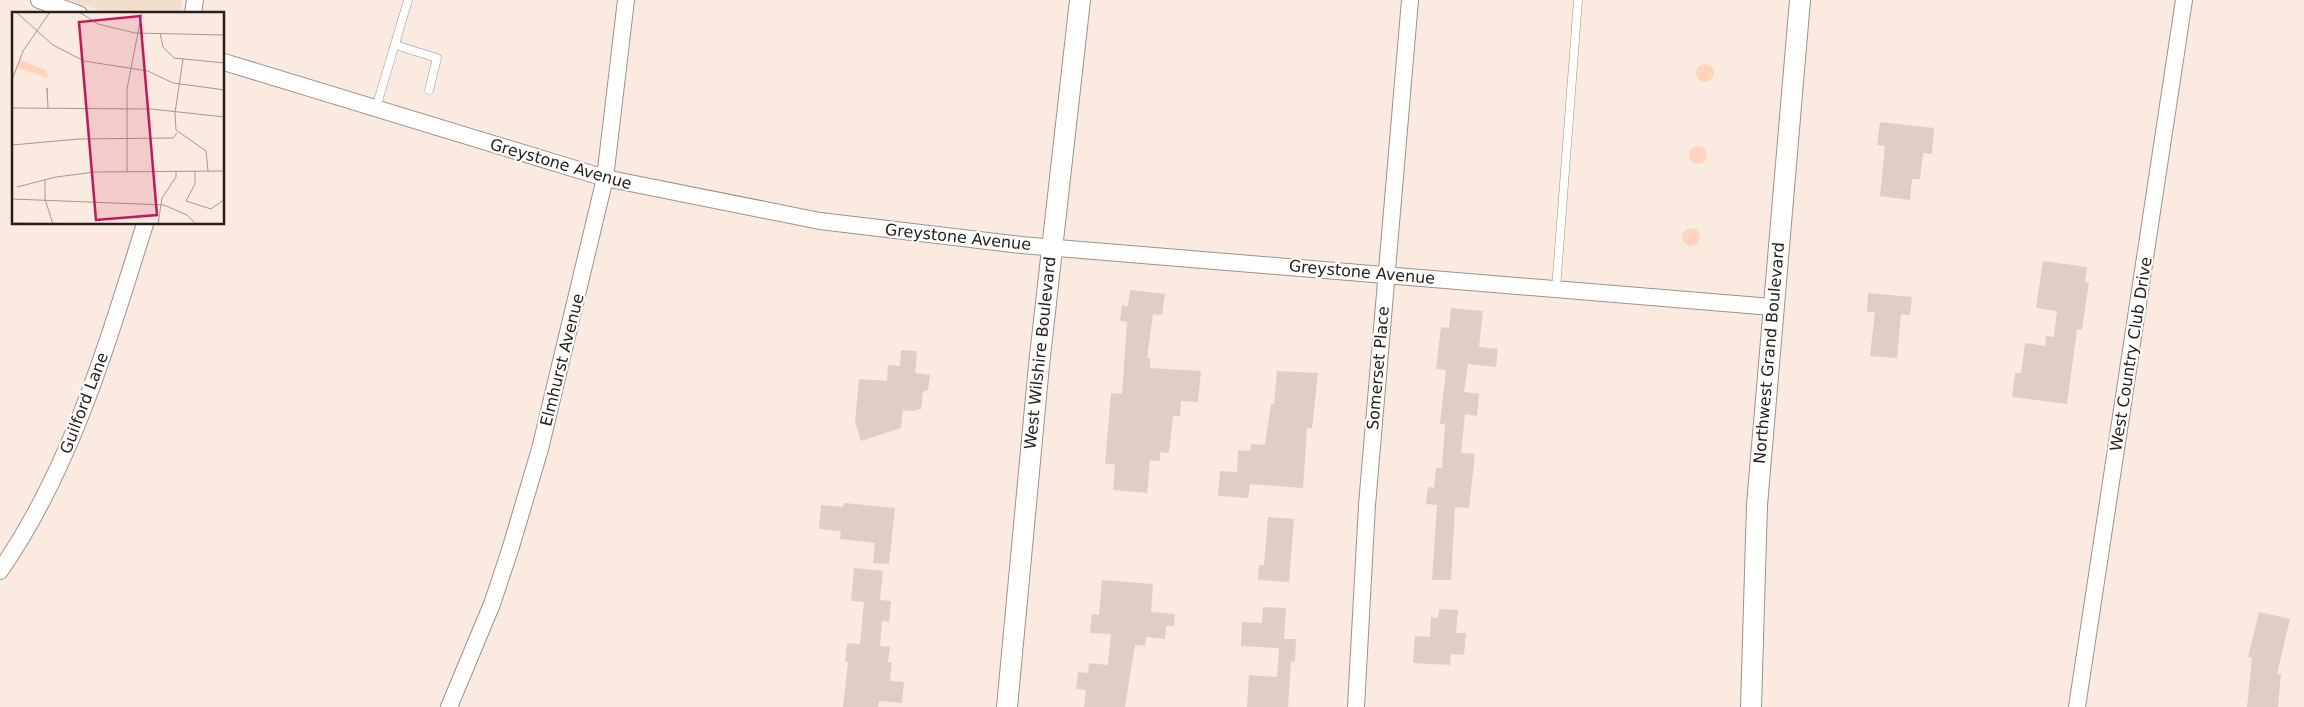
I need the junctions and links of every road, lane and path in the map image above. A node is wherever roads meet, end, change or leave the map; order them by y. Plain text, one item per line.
1 (39, 0) edge
2 (408, 0) edge
3 (626, 0) edge
4 (1080, 0) edge
5 (1410, 0) edge
6 (1578, 0) edge
7 (1800, 0) edge
8 (2184, 0) edge
9 (73, 12) edge
10 (395, 45) junction
11 (225, 62) edge
12 (429, 90) dead end
13 (376, 110) junction
14 (605, 178) junction
15 (145, 225) edge
16 (1051, 247) junction
17 (1386, 274) junction
18 (1556, 288) junction
19 (1772, 307) junction
20 (0, 571) edge
21 (449, 707) edge
22 (1007, 707) edge
23 (1356, 707) edge
24 (1751, 707) edge
25 (2077, 707) edge

1 - 9 street
2 - 10 lane
3 - 14 street, Elmhurst Avenue
4 - 16 street, West Wilshire Boulevard
5 - 17 street, Somerset Place
6 - 18 lane
7 - 19 street, Northwest Grand Boulevard
8 - 25 street, West Country Club Drive
10 - 12 lane
10 - 13 lane
11 - 13 street, Greystone Avenue
13 - 14 street, Greystone Avenue
14 - 16 street, Greystone Avenue
14 - 21 street, Elmhurst Avenue
15 - 20 street, Guilford Lane
16 - 17 street, Greystone Avenue
16 - 22 street, West Wilshire Boulevard
17 - 18 street, Greystone Avenue
17 - 23 street, Somerset Place
18 - 19 street, Greystone Avenue
19 - 24 street, Northwest Grand Boulevard

